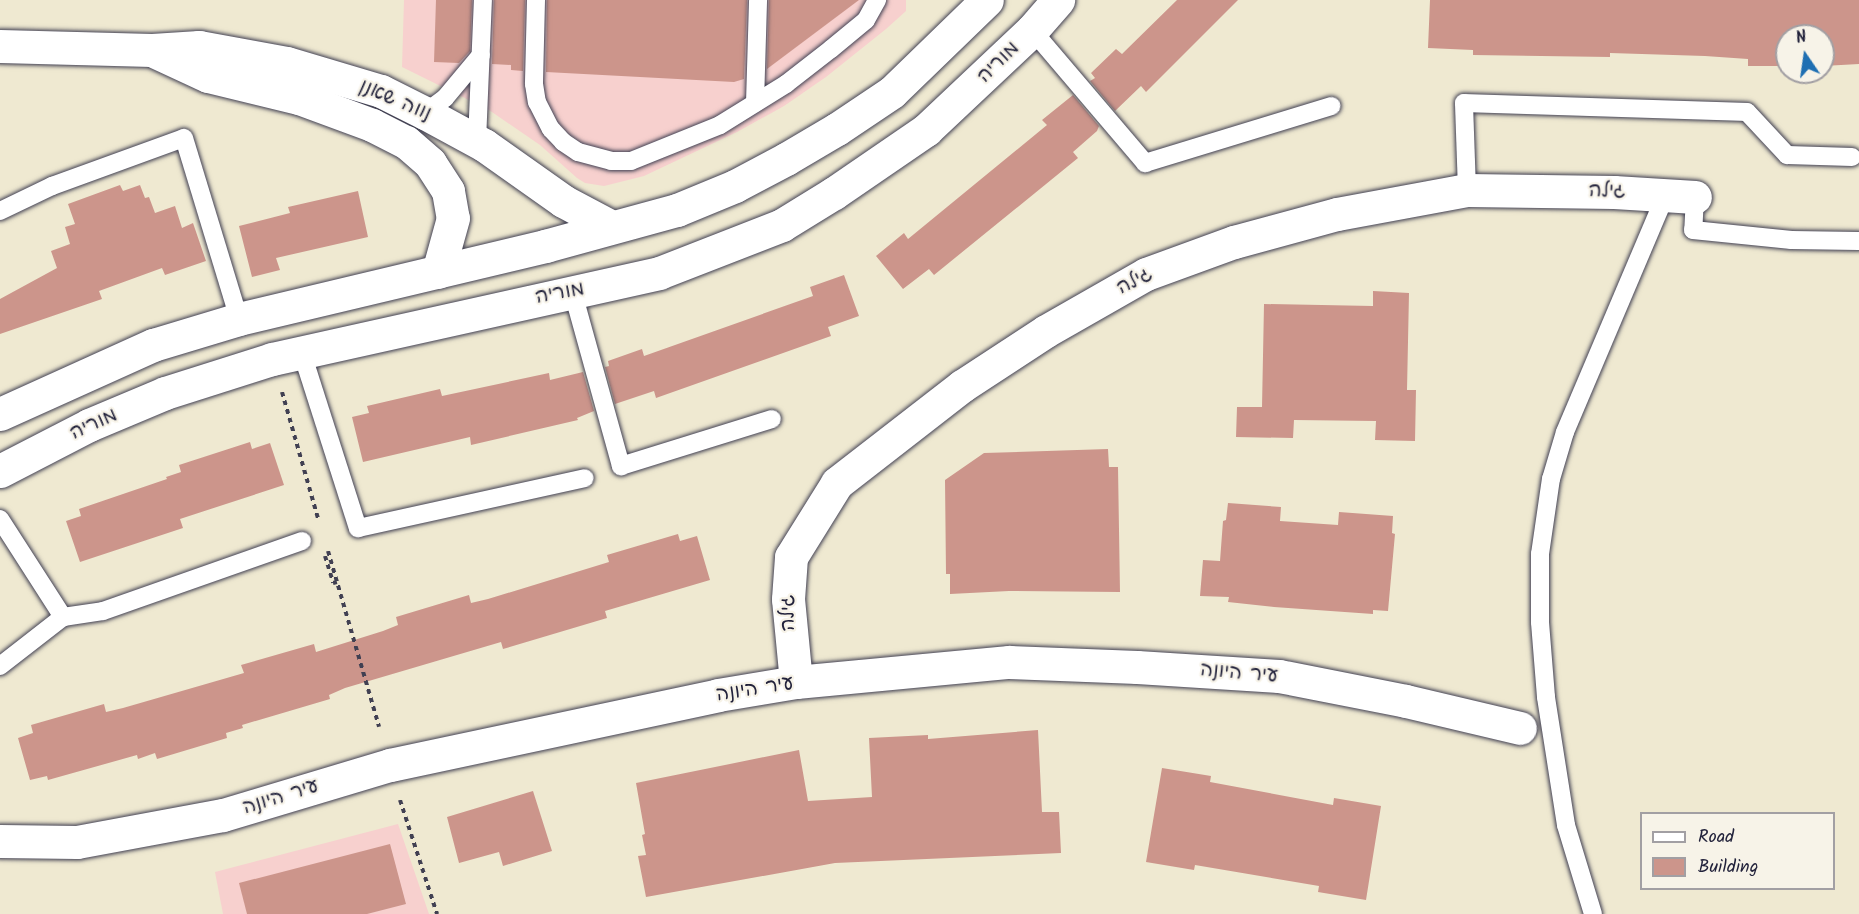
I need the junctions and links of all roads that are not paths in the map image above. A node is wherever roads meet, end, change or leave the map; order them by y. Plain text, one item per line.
1 (483, 0) edge
2 (536, 0) edge
3 (758, 0) edge
4 (877, 0) edge
5 (987, 0) edge
6 (1058, 0) edge
7 (1032, 30) junction
8 (0, 46) edge
9 (152, 50) junction
10 (481, 55) junction
11 (755, 103) junction
12 (1332, 106) dead end
13 (425, 113) junction
14 (477, 141) junction
15 (1852, 157) dead end
16 (1467, 190) junction
17 (1681, 196) junction
18 (0, 211) edge
19 (612, 227) junction
20 (1859, 242) edge
21 (438, 272) junction
22 (573, 293) junction
23 (239, 319) junction
24 (302, 352) junction
25 (0, 414) edge
26 (772, 419) dead end
27 (0, 471) edge
28 (585, 478) dead end
29 (0, 519) edge
30 (302, 541) dead end
31 (63, 617) junction
32 (0, 666) edge
33 (796, 682) junction
34 (1520, 728) dead end
35 (0, 841) edge
36 (1593, 914) edge

1 - 10 lane
2 - 11 lane
3 - 11 lane
4 - 11 lane
5 - 19 street
6 - 7 street, מוריה
7 - 12 lane
7 - 22 street, מוריה
8 - 9 street, נווה שאנן
9 - 13 street, נווה שאנן
9 - 21 street, נווה שאנן
10 - 13 lane
10 - 14 lane
13 - 14 street, נווה שאנן
14 - 19 street, נווה שאנן
15 - 16 lane
16 - 17 street, גילה
16 - 33 street, גילה
17 - 20 lane
17 - 36 lane
18 - 23 lane
19 - 21 street
21 - 23 street
22 - 24 street, מוריה
22 - 26 lane
23 - 25 street
24 - 27 street, מוריה
24 - 28 lane
29 - 31 lane
30 - 31 lane
31 - 32 lane
33 - 34 street, עיר היונה
33 - 35 street, עיר היונה

